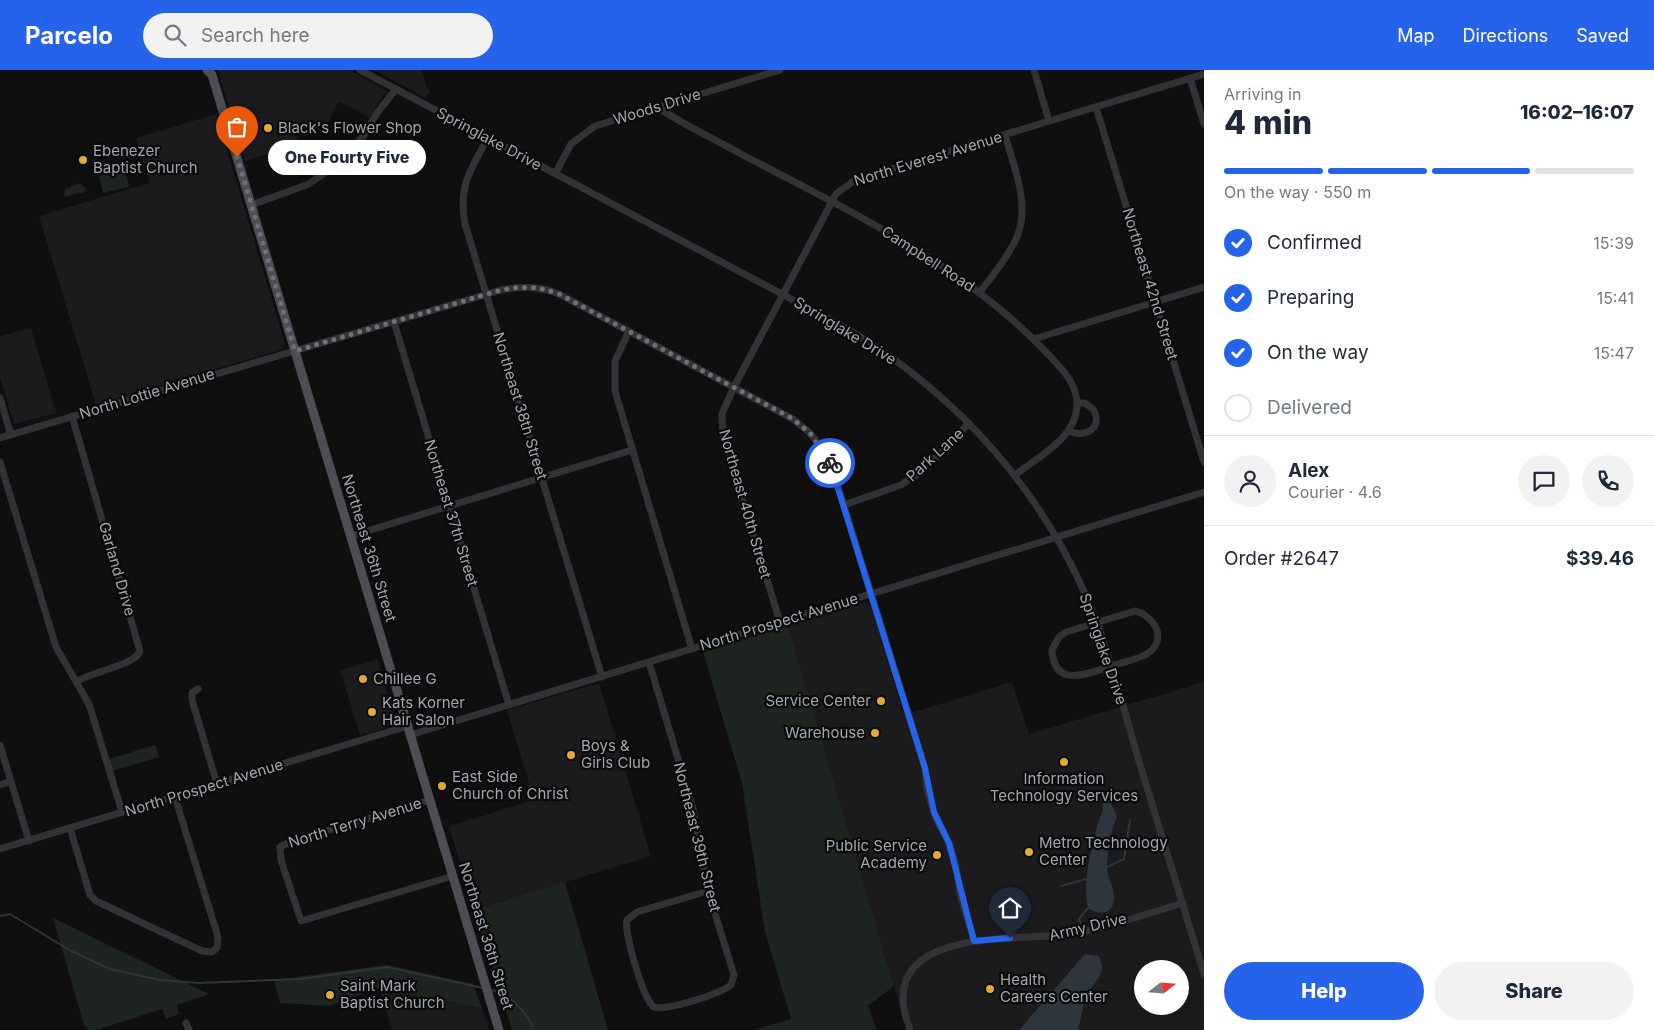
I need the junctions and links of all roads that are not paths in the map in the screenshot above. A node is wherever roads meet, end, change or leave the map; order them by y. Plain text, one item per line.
1 (360, 70) edge
2 (780, 70) edge
3 (1034, 70) edge
4 (211, 72) edge
5 (1204, 74) edge
6 (1190, 78) junction
7 (396, 89) junction
8 (657, 107) junction
9 (1096, 107) junction
10 (1049, 121) junction
11 (1204, 124) edge
12 (1005, 135) junction
13 (488, 138) junction
14 (555, 174) junction
15 (832, 202) junction
16 (251, 205) junction
17 (1204, 287) edge
18 (980, 292) junction
19 (486, 294) junction
20 (782, 295) junction
21 (1156, 302) junction
22 (394, 322) junction
23 (629, 332) junction
24 (1034, 339) junction
25 (295, 351) junction
26 (734, 387) junction
27 (0, 398) edge
28 (1077, 403) junction
29 (72, 416) junction
30 (969, 423) junction
31 (1069, 431) junction
32 (11, 435) junction
33 (0, 438) edge
34 (632, 450) junction
35 (0, 462) edge
36 (1204, 462) edge
37 (1015, 475) junction
38 (542, 478) junction
39 (1204, 492) edge
40 (844, 505) junction
41 (449, 506) junction
42 (350, 536) junction
43 (1056, 537) junction
44 (872, 594) junction
45 (780, 622) junction
46 (1096, 622) junction
47 (692, 649) junction
48 (649, 662) junction
49 (1111, 666) junction
50 (602, 677) junction
51 (76, 682) junction
52 (198, 689) dead end
53 (509, 705) junction
54 (409, 731) junction
55 (0, 745) edge
56 (11, 782) junction
57 (217, 784) junction
58 (0, 785) edge
59 (175, 797) junction
60 (430, 800) junction
61 (122, 812) junction
62 (70, 828) junction
63 (29, 840) junction
64 (0, 849) edge
65 (453, 876) junction
66 (708, 891) junction
67 (1183, 903) junction
68 (974, 941) junction
69 (1204, 974) edge
70 (499, 1030) edge
71 (910, 1030) edge

1 - 7 street, Springlake Drive
2 - 8 street, Woods Drive
3 - 10 street
4 - 16 main road, Northeast 36th Street
5 - 6 street, North Everest Avenue
6 - 9 street, North Everest Avenue
6 - 11 street
7 - 13 street, Springlake Drive
7 - 16 street
8 - 14 street, Woods Drive
8 - 15 street, Campbell Road
9 - 10 street, North Everest Avenue
9 - 21 street, Northeast 42nd Street
10 - 12 street, North Everest Avenue
12 - 15 street, North Everest Avenue
12 - 18 street
13 - 14 street, Springlake Drive
13 - 19 street, Northeast 38th Street
14 - 20 street, Springlake Drive
15 - 18 street, Campbell Road
15 - 20 street, North Everest Avenue
16 - 25 main road, Northeast 36th Street
17 - 21 street
18 - 24 street, Campbell Road
19 - 22 street, North Lottie Avenue
19 - 23 street, North Lottie Avenue
19 - 38 street, Northeast 38th Street
20 - 26 street, North Everest Avenue
20 - 30 street, Springlake Drive
21 - 24 street
21 - 36 street, Northeast 42nd Street
22 - 25 street, North Lottie Avenue
22 - 41 street, Northeast 37th Street
23 - 26 street, North Lottie Avenue
23 - 34 street
24 - 28 street, Campbell Road
25 - 29 street, North Lottie Avenue
25 - 42 main road, Northeast 36th Street
26 - 40 street, North Lottie Avenue
26 - 45 street, Northeast 40th Street
27 - 32 street
28 - 31 street
28 - 31 street
29 - 32 street, North Lottie Avenue
29 - 51 street, Garland Drive
30 - 37 street, Springlake Drive
30 - 40 street, Park Lane
31 - 37 street
32 - 33 street, North Lottie Avenue
34 - 38 street
34 - 47 street
35 - 51 street
37 - 43 street, Springlake Drive
38 - 41 street
38 - 50 street, Northeast 38th Street
39 - 43 street, North Prospect Avenue
40 - 44 street, North Lottie Avenue
41 - 42 street
41 - 53 street, Northeast 37th Street
42 - 54 main road, Northeast 36th Street
43 - 44 street, North Prospect Avenue
43 - 46 street, Springlake Drive
44 - 45 street, North Prospect Avenue
44 - 68 street, North Lottie Avenue
45 - 47 street, North Prospect Avenue
46 - 49 street, Springlake Drive
46 - 49 street
46 - 49 street
47 - 48 street, North Prospect Avenue
48 - 50 street, North Prospect Avenue
48 - 66 street, Northeast 39th Street
49 - 67 street, Springlake Drive
50 - 53 street, North Prospect Avenue
51 - 61 street
52 - 57 street
53 - 54 street, North Prospect Avenue
54 - 57 street, North Prospect Avenue
54 - 60 main road, Northeast 36th Street
55 - 56 street
56 - 58 street
56 - 63 street
57 - 59 street, North Prospect Avenue
59 - 61 street, North Prospect Avenue
59 - 62 street
60 - 65 main road, Northeast 36th Street
60 - 65 street, North Terry Avenue
61 - 62 street, North Prospect Avenue
62 - 63 street, North Prospect Avenue
63 - 64 street, North Prospect Avenue
65 - 70 main road, Northeast 36th Street
66 - 66 street, Northeast 39th Street
67 - 68 street, Army Drive
67 - 69 street, Springlake Drive
68 - 71 street, Army Drive

